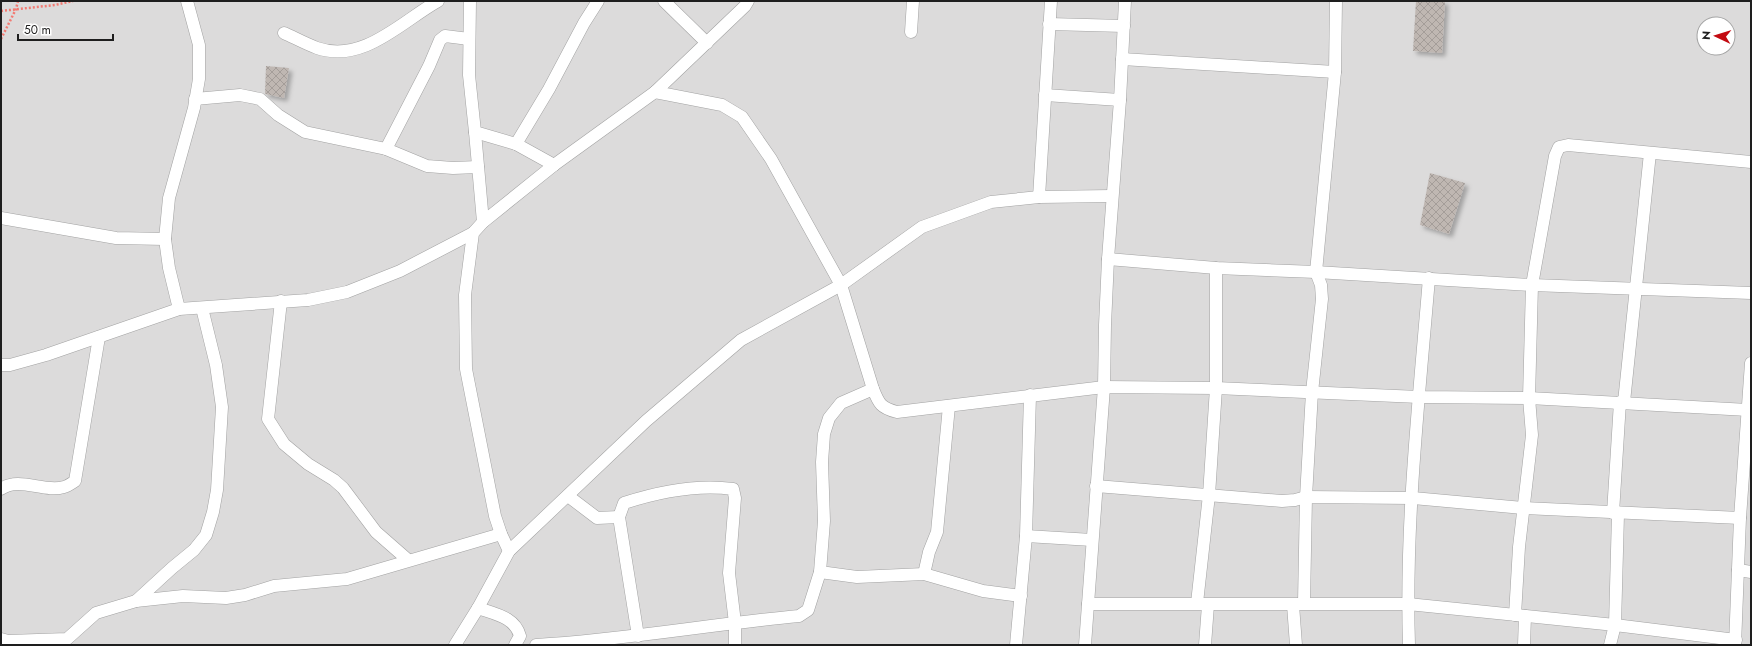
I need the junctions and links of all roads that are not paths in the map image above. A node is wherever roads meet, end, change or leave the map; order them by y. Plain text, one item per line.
1 (186, 1) edge
2 (438, 1) edge
3 (470, 1) edge
4 (598, 1) edge
5 (664, 1) edge
6 (748, 1) edge
7 (913, 1) edge
8 (1051, 1) edge
9 (1125, 1) edge
10 (1336, 1) edge
11 (1049, 24) junction
12 (1124, 26) junction
13 (911, 32) dead end
14 (284, 33) dead end
15 (469, 38) junction
16 (707, 43) junction
17 (1122, 59) junction
18 (1335, 72) junction
19 (655, 92) junction
20 (1045, 94) junction
21 (195, 99) junction
22 (1120, 100) junction
23 (475, 132) junction
24 (516, 144) junction
25 (386, 149) junction
26 (1650, 153) junction
27 (1751, 162) edge
28 (554, 165) junction
29 (478, 167) junction
30 (1112, 196) junction
31 (1039, 197) junction
32 (1, 218) edge
33 (483, 222) junction
34 (473, 232) junction
35 (165, 239) junction
36 (1108, 259) junction
37 (1216, 268) junction
38 (1316, 272) junction
39 (1429, 278) junction
40 (841, 284) junction
41 (1532, 285) junction
42 (1635, 290) junction
43 (1751, 293) edge
44 (281, 302) junction
45 (202, 308) junction
46 (179, 310) junction
47 (99, 337) junction
48 (1751, 363) edge
49 (1, 365) edge
50 (1751, 368) edge
51 (1104, 387) junction
52 (1216, 388) junction
53 (873, 389) junction
54 (1312, 392) junction
55 (1030, 395) junction
56 (1419, 397) junction
57 (1529, 398) junction
58 (1622, 402) junction
59 (949, 406) junction
60 (1748, 410) junction
61 (1748, 469) edge
62 (1096, 486) junction
63 (1, 489) edge
64 (1209, 495) junction
65 (568, 496) junction
66 (1306, 497) junction
67 (1412, 498) junction
68 (1523, 508) junction
69 (1616, 514) junction
70 (619, 517) junction
71 (1740, 518) junction
72 (501, 534) junction
73 (1026, 536) junction
74 (1092, 540) junction
75 (510, 551) junction
76 (408, 560) junction
77 (1738, 570) junction
78 (820, 572) junction
79 (1751, 572) edge
80 (924, 574) junction
81 (1021, 596) junction
82 (136, 601) junction
83 (1088, 604) junction
84 (1203, 604) junction
85 (1299, 604) junction
86 (1408, 604) junction
87 (478, 608) junction
88 (1520, 615) junction
89 (735, 623) junction
90 (1615, 625) junction
91 (638, 636) junction
92 (1, 640) edge
93 (72, 642) edge
94 (1735, 643) edge
95 (455, 645) edge
96 (515, 645) edge
97 (536, 645) edge
98 (735, 645) edge
99 (1016, 645) edge
100 (1085, 645) edge
101 (1205, 645) edge
102 (1296, 645) edge
103 (1409, 645) edge
104 (1524, 645) edge
105 (1610, 645) edge

1 - 21 street
2 - 14 street
3 - 15 street
4 - 24 street
5 - 16 street
6 - 16 street
7 - 13 street
8 - 11 street
9 - 12 street
10 - 18 street
11 - 12 street
11 - 20 street
12 - 17 street
15 - 23 street
15 - 25 street
16 - 19 street
17 - 18 street
17 - 22 street
18 - 38 street
19 - 28 street
19 - 40 street
20 - 22 street
20 - 31 street
21 - 25 street
21 - 35 street
22 - 30 street
23 - 24 street
23 - 29 street
24 - 28 street
25 - 29 street
26 - 27 street
26 - 41 street
26 - 42 street
28 - 33 street
29 - 33 street
30 - 31 street
30 - 36 street
31 - 40 street
32 - 35 street
33 - 34 street
34 - 44 street
34 - 72 street
35 - 46 street
36 - 37 street
36 - 51 street
37 - 38 street
37 - 52 street
38 - 39 street
38 - 54 street
39 - 41 street
39 - 56 street
40 - 53 street
40 - 65 street
41 - 42 street
41 - 57 street
42 - 43 street
42 - 58 street
44 - 45 street
44 - 76 street
45 - 46 street
45 - 82 street
46 - 47 street
47 - 49 street
47 - 63 street
48 - 50 street
50 - 60 street
51 - 52 street
51 - 55 street
51 - 62 street
52 - 54 street
52 - 64 street
53 - 59 street
53 - 78 street
54 - 56 street
54 - 66 street
55 - 59 street
55 - 73 street
56 - 57 street
56 - 67 street
57 - 58 street
57 - 68 street
58 - 60 street
58 - 69 street
59 - 80 street
60 - 61 street
61 - 71 street
62 - 64 street
62 - 74 street
64 - 66 street
64 - 84 street
65 - 70 street
65 - 75 street
66 - 67 street
66 - 85 street
67 - 68 street
67 - 86 street
68 - 69 street
68 - 88 street
69 - 71 street
69 - 90 street
70 - 89 street
70 - 91 street
71 - 77 street
72 - 75 street
72 - 76 street
73 - 74 street
73 - 81 street
74 - 83 street
75 - 87 street
76 - 82 street
77 - 79 street
77 - 94 street
78 - 80 street
78 - 89 street
80 - 81 street
81 - 99 street
82 - 93 street
83 - 84 street
83 - 100 street
84 - 85 street
84 - 101 street
85 - 86 street
85 - 102 street
86 - 88 street
86 - 103 street
87 - 95 street
87 - 96 street
88 - 90 street
88 - 104 street
89 - 91 street
89 - 98 street
90 - 94 street
90 - 105 street
91 - 97 street
92 - 93 street

